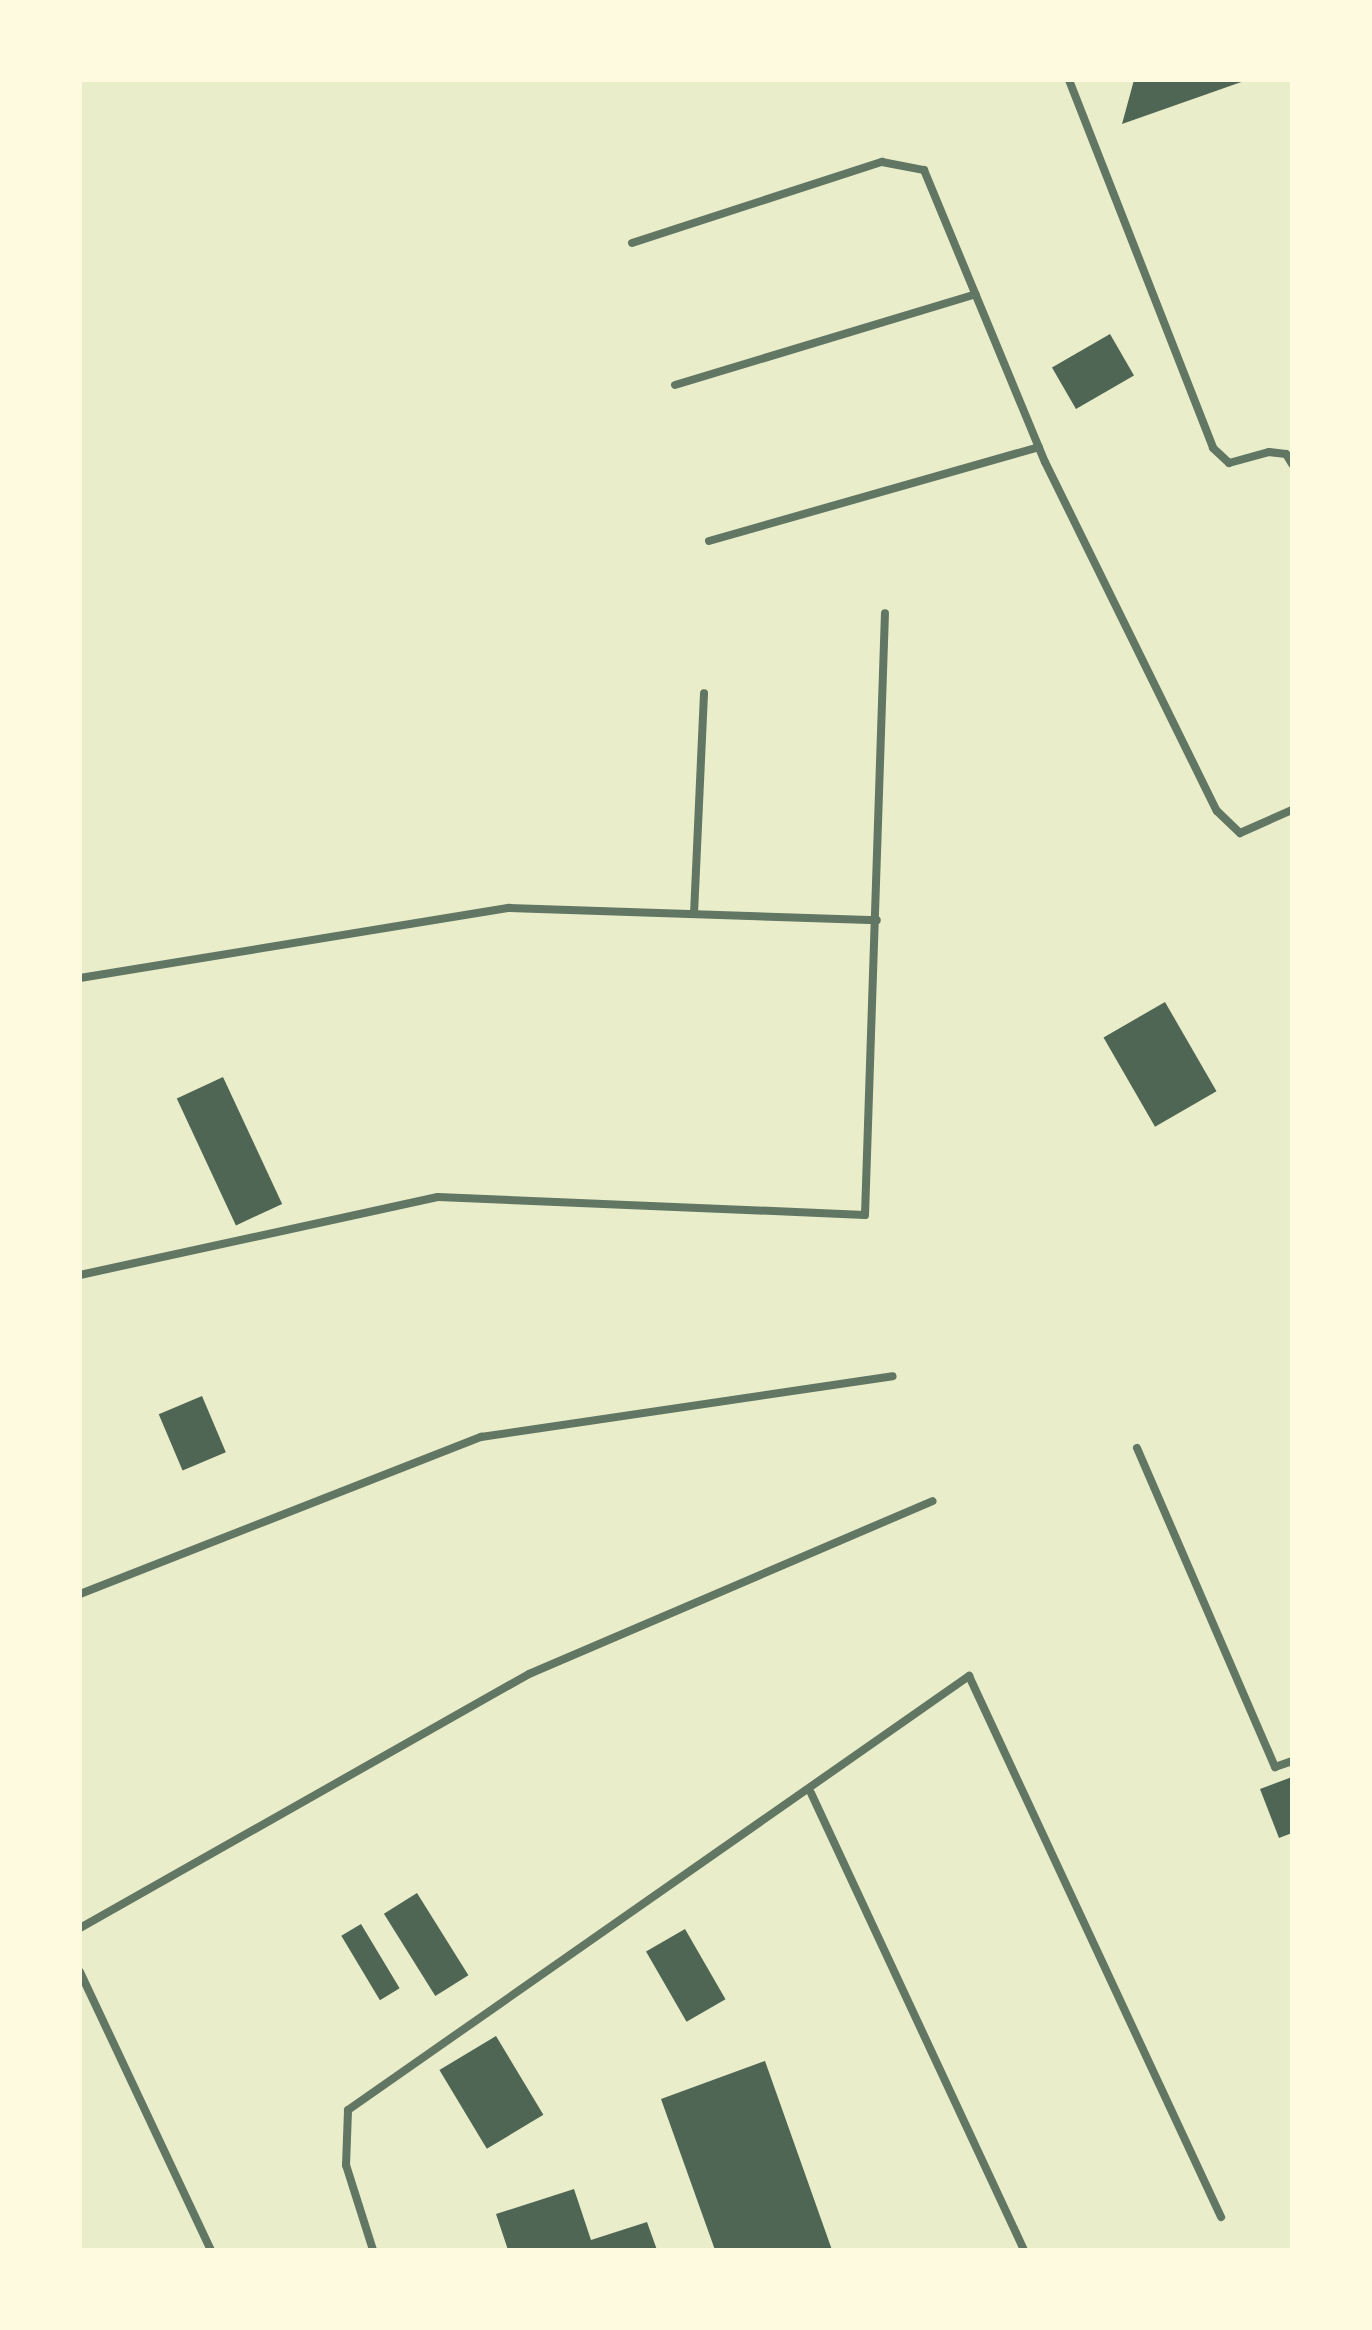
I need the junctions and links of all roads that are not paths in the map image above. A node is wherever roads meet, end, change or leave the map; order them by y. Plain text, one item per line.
1 (1069, 80) edge
2 (632, 243) dead end
3 (976, 294) junction
4 (675, 385) dead end
5 (1039, 447) junction
6 (1292, 464) edge
7 (709, 541) dead end
8 (885, 613) dead end
9 (704, 693) dead end
10 (1292, 810) edge
11 (694, 914) junction
12 (877, 920) junction
13 (80, 978) edge
14 (80, 1275) edge
15 (892, 1376) dead end
16 (1137, 1448) dead end
17 (932, 1501) dead end
18 (80, 1594) edge
19 (1292, 1761) edge
20 (811, 1793) junction
21 (80, 1928) edge
22 (80, 1972) edge
23 (1221, 2217) dead end
24 (211, 2250) edge
25 (373, 2250) edge
26 (1024, 2250) edge

1 - 6 street
2 - 3 street
3 - 4 street
3 - 5 street
5 - 7 street
5 - 10 street
8 - 12 street
9 - 11 street
11 - 12 street
11 - 13 street
12 - 14 street
15 - 18 street
16 - 19 street
17 - 21 street
20 - 23 street
20 - 25 street
20 - 26 street
22 - 24 street

